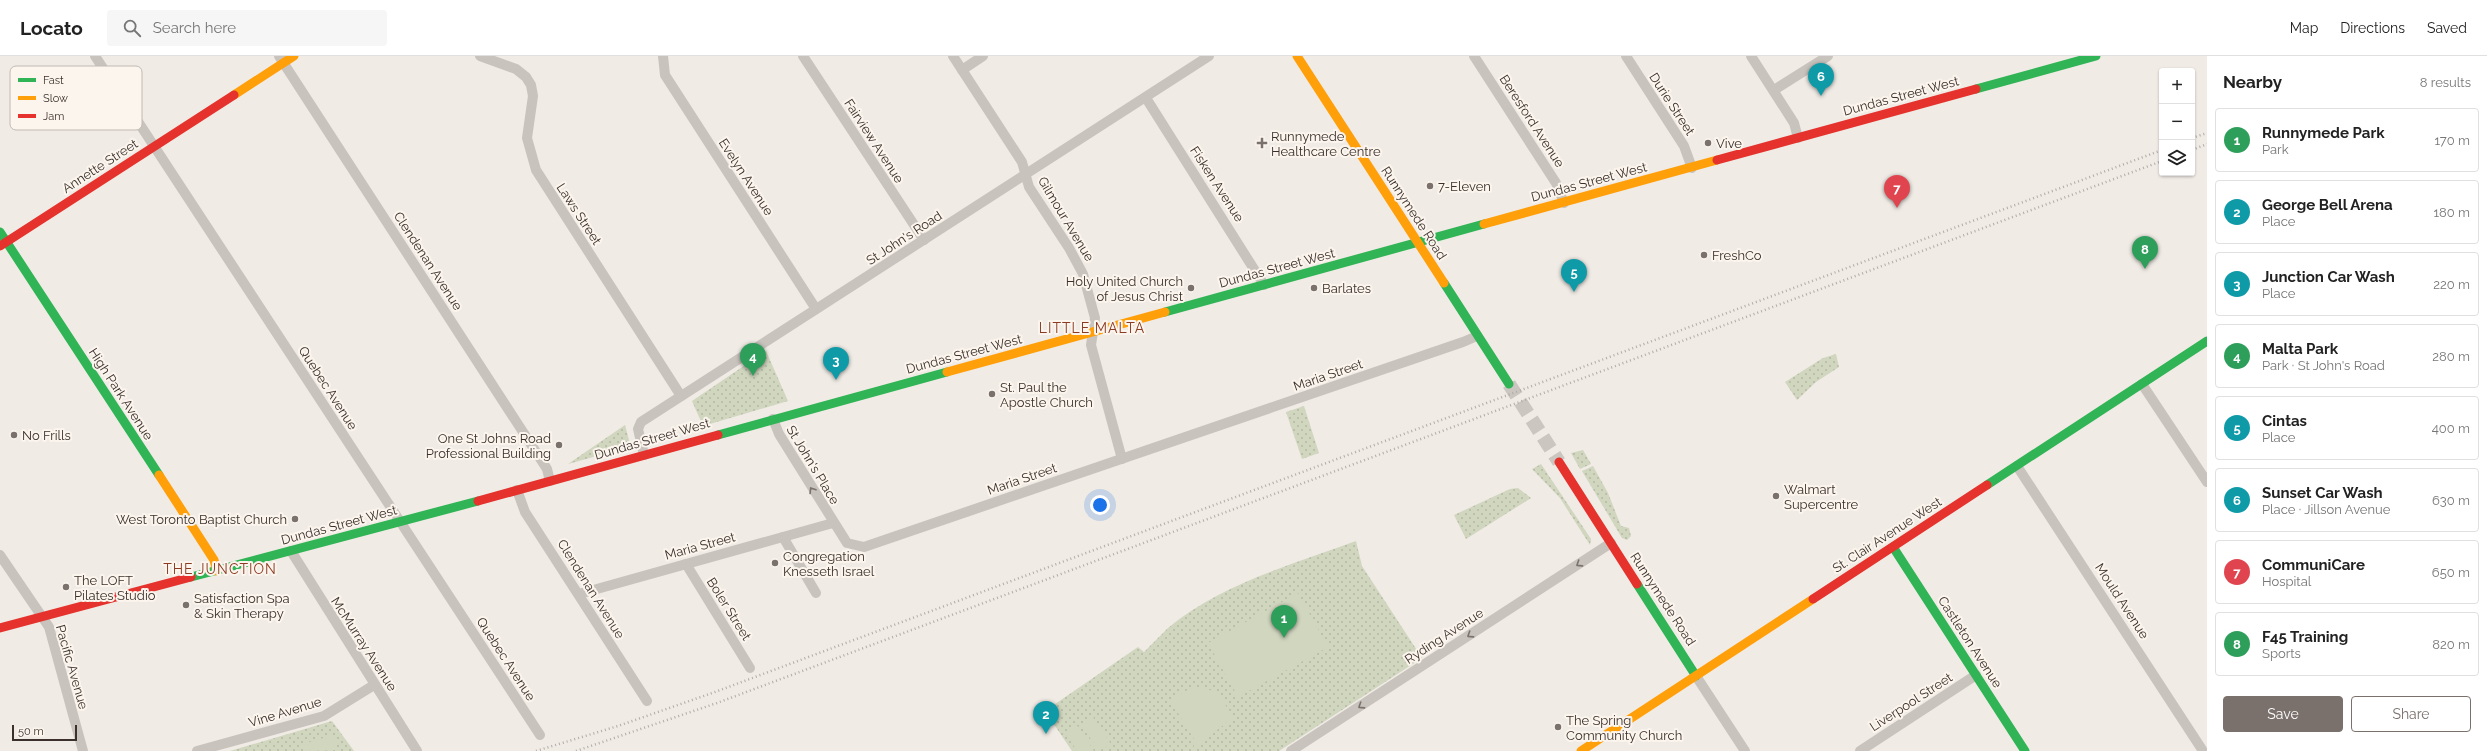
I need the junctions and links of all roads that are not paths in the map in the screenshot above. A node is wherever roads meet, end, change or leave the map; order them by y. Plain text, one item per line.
1 (95, 56) edge
2 (294, 56) edge
3 (480, 56) edge
4 (663, 56) edge
5 (803, 56) edge
6 (953, 56) edge
7 (983, 56) edge
8 (1209, 56) edge
9 (1297, 56) edge
10 (1474, 56) edge
11 (1626, 56) edge
12 (1751, 56) edge
13 (1828, 56) edge
14 (2096, 56) edge
15 (281, 59) edge
16 (2065, 60) edge
17 (102, 66) edge
18 (962, 70) junction
19 (1774, 90) junction
20 (1146, 98) junction
21 (142, 128) edge
22 (1798, 138) junction
23 (154, 146) junction
24 (1692, 168) junction
25 (1025, 175) junction
26 (1564, 203) junction
27 (0, 232) edge
28 (924, 240) junction
29 (1418, 242) junction
30 (3, 243) edge
31 (1264, 285) junction
32 (816, 309) junction
33 (1092, 332) junction
34 (1477, 336) junction
35 (2207, 341) edge
36 (1509, 384) tunnel mouth
37 (2142, 384) junction
38 (681, 396) junction
39 (773, 419) junction
40 (644, 455) junction
41 (1122, 459) junction
42 (1559, 462) tunnel mouth
43 (2017, 466) junction
44 (550, 481) junction
45 (2207, 482) edge
46 (517, 490) junction
47 (401, 522) junction
48 (833, 523) junction
49 (783, 537) junction
50 (1611, 543) junction
51 (1893, 547) junction
52 (290, 551) junction
53 (0, 555) edge
54 (686, 564) junction
55 (217, 571) junction
56 (816, 593) dead end
57 (579, 594) junction
58 (42, 618) junction
59 (0, 628) edge
60 (750, 668) dead end
61 (1976, 675) junction
62 (1696, 676) junction
63 (374, 685) junction
64 (647, 701) dead end
65 (540, 735) dead end
66 (83, 751) edge
67 (197, 751) edge
68 (417, 751) edge
69 (1291, 751) edge
70 (1581, 751) edge
71 (1745, 751) edge
72 (1860, 751) edge
73 (2025, 751) edge
74 (2203, 751) edge

1 - 17 street, Quebec Avenue
2 - 15 main road, Annette Street
3 - 38 street, Laws Street
4 - 32 street, Evelyn Avenue
5 - 28 street, Fairview Avenue
6 - 18 street, Gilmour Avenue
7 - 18 street
8 - 20 street, St John's Road
9 - 29 main road, Runnymede Road
10 - 26 street, Beresford Avenue
11 - 24 street, Durie Street
12 - 19 street
13 - 19 street
14 - 16 main road, Dundas Street West
15 - 23 main road, Annette Street
15 - 44 street, Clendenan Avenue
16 - 22 main road, Dundas Street West
18 - 25 street, Gilmour Avenue
19 - 22 street
20 - 25 street, St John's Road
20 - 31 street, Fisken Avenue
21 - 23 street, Quebec Avenue
22 - 24 main road, Dundas Street West
23 - 30 main road, Annette Street
23 - 47 street, Quebec Avenue
24 - 26 main road, Dundas Street West
25 - 28 street, St John's Road
25 - 33 street, Gilmour Avenue
26 - 29 main road, Dundas Street West
27 - 30 main road, High Park Avenue
28 - 32 street, St John's Road
29 - 31 main road, Dundas Street West
29 - 34 main road, Runnymede Road
30 - 55 main road, High Park Avenue
31 - 33 main road, Dundas Street West
32 - 38 street, St John's Road
33 - 39 main road, Dundas Street West
33 - 41 street, Gilmour Avenue
34 - 36 main road, Runnymede Road
34 - 41 street, Maria Street
35 - 37 main road, St. Clair Avenue West
37 - 43 main road, St. Clair Avenue West
37 - 45 street
38 - 40 street, St John's Road
39 - 40 main road, Dundas Street West
48 -> 39 street, St John's Place
40 - 44 main road, Dundas Street West
41 - 48 street, Maria Street
42 - 50 main road, Runnymede Road
43 - 51 main road, St. Clair Avenue West
43 - 74 street, Mould Avenue
44 - 46 main road, Dundas Street West
46 - 47 main road, Dundas Street West
46 - 57 street, Clendenan Avenue
47 - 52 main road, Dundas Street West
47 - 65 street, Quebec Avenue
48 - 49 street, Maria Street
49 - 54 street, Maria Street
49 - 56 street
50 - 62 main road, Runnymede Road
50 -> 69 street, Ryding Avenue
51 - 61 main road, Castleton Avenue
51 - 62 main road, St. Clair Avenue West
52 - 55 main road, Dundas Street West
52 - 63 street, McMurray Avenue
53 - 58 street, Pacific Avenue
54 - 57 street, Maria Street
54 - 60 street, Boler Street
55 - 58 main road, Dundas Street West
57 - 64 street, Clendenan Avenue
58 - 59 main road, Dundas Street West
58 - 66 street, Pacific Avenue
61 - 72 street, Liverpool Street
61 - 73 main road, Castleton Avenue
62 - 70 main road, St. Clair Avenue West
62 - 71 street, Runnymede Road
63 - 67 street, Vine Avenue
63 - 68 street, McMurray Avenue

